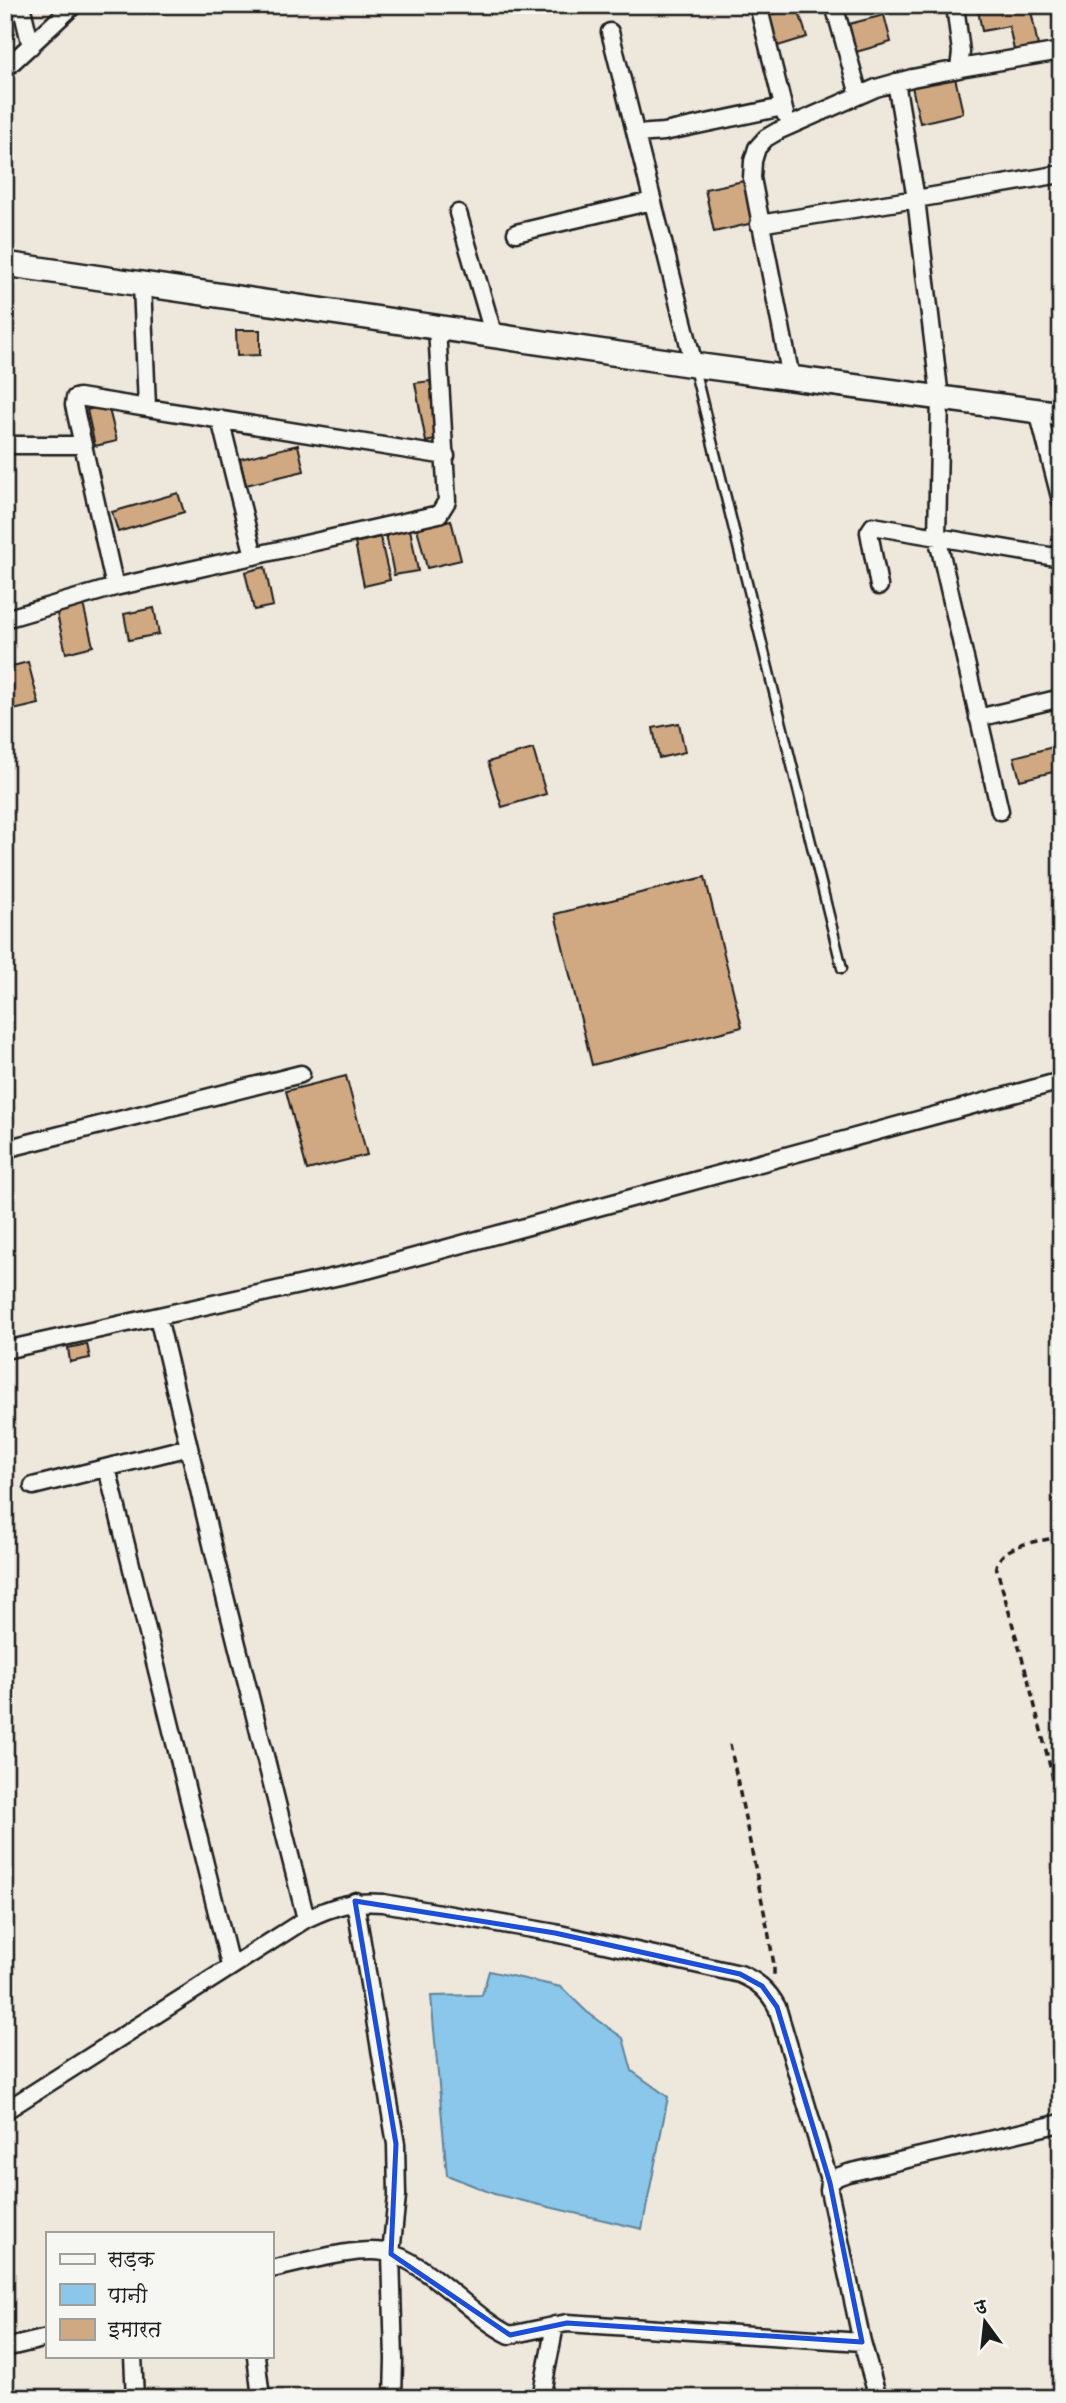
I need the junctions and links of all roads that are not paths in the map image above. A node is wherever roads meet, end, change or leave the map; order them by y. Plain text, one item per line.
1 (21, 5) edge
2 (74, 5) edge
3 (758, 5) edge
4 (834, 5) edge
5 (955, 5) edge
6 (610, 32) dead end
7 (32, 46) junction
8 (1061, 51) edge
9 (960, 68) junction
10 (5, 69) edge
11 (896, 82) junction
12 (859, 95) junction
13 (783, 107) junction
14 (789, 127) junction
15 (636, 134) junction
16 (1061, 174) edge
17 (916, 199) junction
18 (652, 201) junction
19 (458, 213) dead end
20 (759, 224) junction
21 (516, 233) dead end
22 (5, 264) edge
23 (142, 284) junction
24 (438, 328) junction
25 (494, 336) junction
26 (694, 365) junction
27 (791, 378) junction
28 (940, 398) junction
29 (147, 407) junction
30 (1049, 412) edge
31 (220, 419) junction
32 (5, 445) edge
33 (82, 445) junction
34 (446, 456) junction
35 (1061, 501) edge
36 (937, 536) junction
37 (254, 556) junction
38 (1061, 558) edge
39 (879, 586) dead end
40 (115, 587) junction
41 (5, 619) edge
42 (1061, 698) edge
43 (978, 718) junction
44 (1000, 811) dead end
45 (842, 968) dead end
46 (301, 1074) dead end
47 (1061, 1081) edge
48 (5, 1149) edge
49 (158, 1317) junction
50 (5, 1350) edge
51 (189, 1447) junction
52 (107, 1468) junction
53 (33, 1486) dead end
54 (355, 1901) junction
55 (306, 1919) junction
56 (230, 1965) junction
57 (5, 2111) edge
58 (1061, 2123) edge
59 (830, 2183) junction
60 (391, 2254) junction
61 (273, 2269) edge
62 (555, 2325) junction
63 (46, 2338) edge
64 (862, 2342) junction
65 (5, 2348) edge
66 (133, 2358) edge
67 (256, 2358) edge
68 (135, 2398) edge
69 (261, 2398) edge
70 (393, 2398) edge
71 (541, 2398) edge
72 (878, 2398) edge

1 - 7 street
2 - 7 street
3 - 13 street
4 - 12 street
5 - 9 street
6 - 15 street
7 - 10 street
8 - 9 street
9 - 11 street
11 - 12 street
11 - 17 street
12 - 14 street
13 - 14 street
13 - 15 street
14 - 20 street
15 - 18 street
16 - 17 street
17 - 20 street
17 - 28 street
18 - 21 street
18 - 26 street
19 - 25 street
20 - 27 street
22 - 23 street
23 - 24 street
23 - 29 street
24 - 25 street
24 - 34 street
25 - 26 street
26 - 27 street
26 - 45 lane
27 - 28 street
28 - 30 street
28 - 36 street
29 - 31 street
29 - 33 street
30 - 35 street
31 - 34 street
31 - 37 street
32 - 33 street
33 - 40 street
34 - 37 street
36 - 38 street
36 - 39 street
36 - 43 street
37 - 40 street
40 - 41 street
42 - 43 street
43 - 44 street
46 - 48 street
47 - 49 street
49 - 50 street
49 - 51 street
51 - 52 street
51 - 55 street
52 - 53 street
52 - 56 street
54 - 55 street
54 - 59 street
54 - 60 street
55 - 56 street
56 - 57 street
58 - 59 street
59 - 64 street
60 - 61 street
60 - 62 street
60 - 70 street
62 - 64 street
62 - 71 street
63 - 65 street
64 - 72 street
66 - 68 street
67 - 69 street

